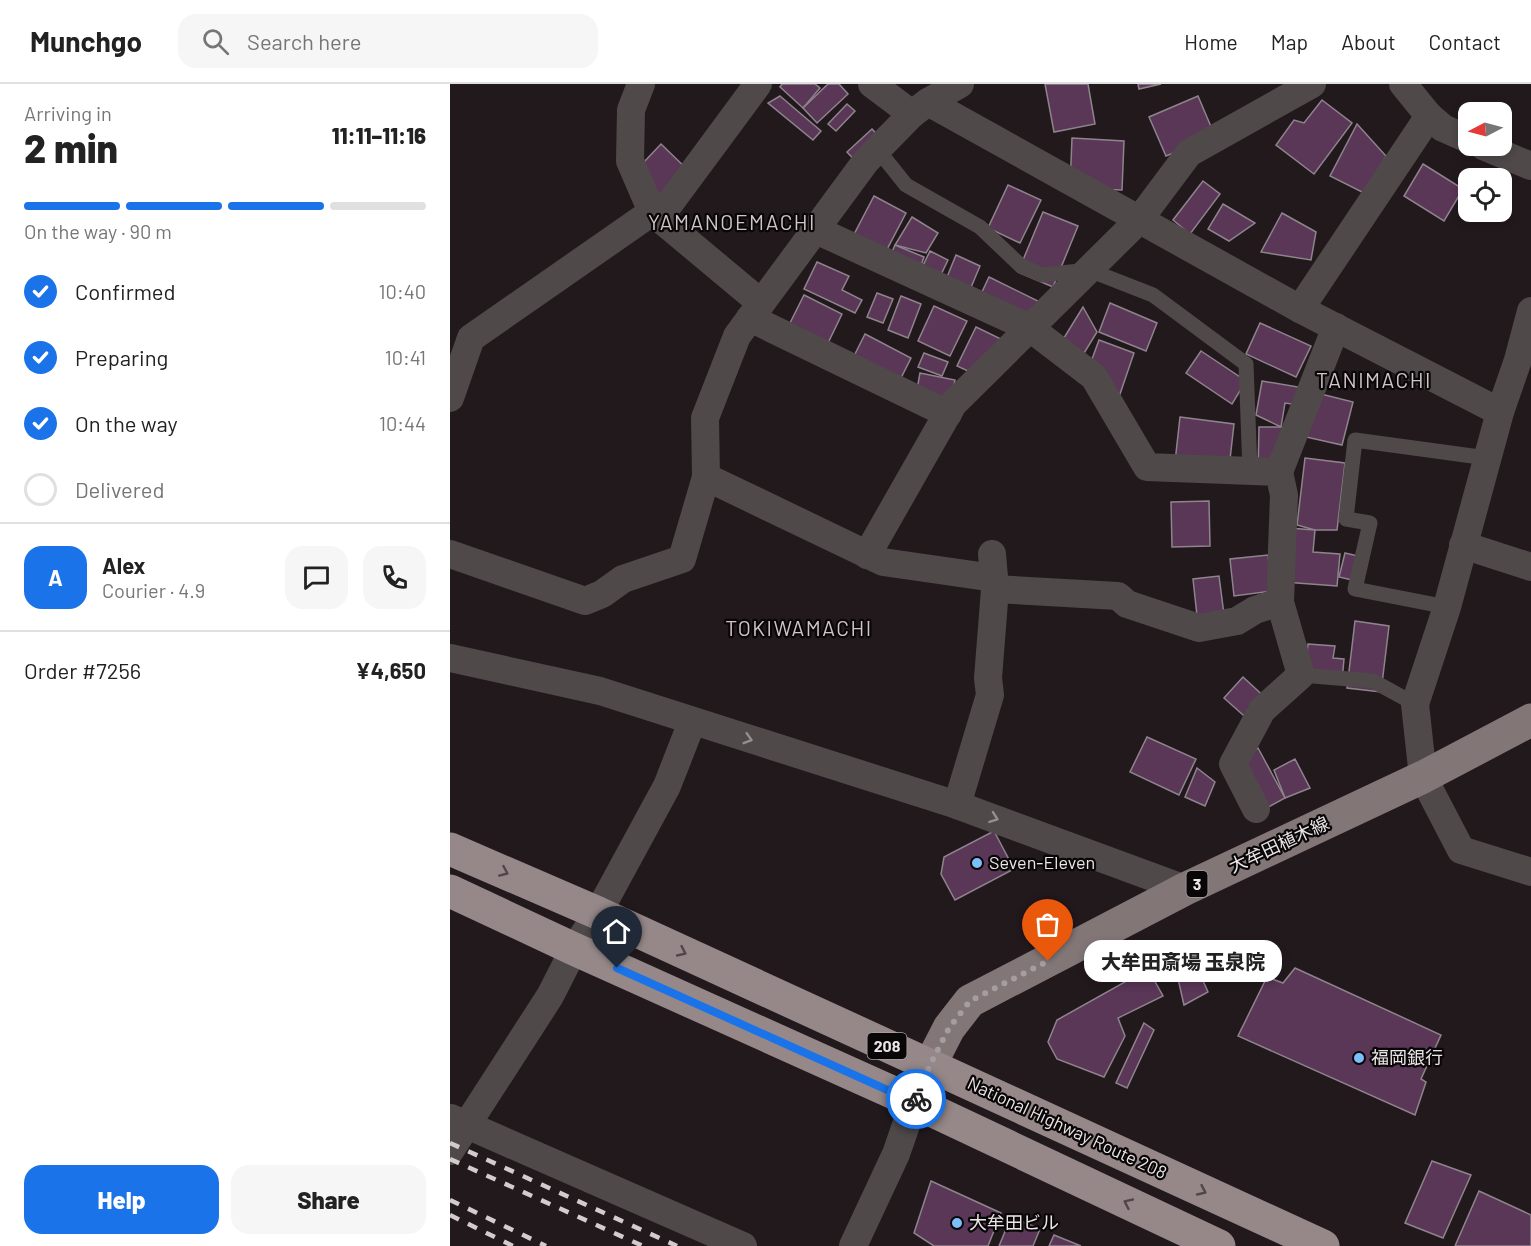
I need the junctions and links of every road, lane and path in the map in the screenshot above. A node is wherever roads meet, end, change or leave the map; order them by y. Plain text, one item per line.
1 (641, 84) edge
2 (758, 84) edge
3 (872, 84) edge
4 (960, 84) edge
5 (1312, 84) edge
6 (1403, 84) edge
7 (920, 108) junction
8 (1429, 116) junction
9 (1458, 135) edge
10 (878, 150) junction
11 (1507, 156) edge
12 (1531, 166) edge
13 (655, 215) junction
14 (1139, 220) junction
15 (816, 230) junction
16 (1089, 270) junction
17 (1300, 309) junction
18 (756, 310) junction
19 (1531, 311) edge
20 (1336, 327) junction
21 (1030, 328) junction
22 (1525, 362) edge
23 (450, 398) edge
24 (1500, 412) junction
25 (948, 414) junction
26 (1487, 458) junction
27 (1250, 471) junction
28 (1279, 472) junction
29 (706, 477) junction
30 (1463, 545) junction
31 (450, 554) edge
32 (867, 555) junction
33 (1531, 567) edge
34 (994, 574) junction
35 (1280, 602) junction
36 (1447, 607) junction
37 (450, 658) edge
38 (1301, 675) junction
39 (1415, 704) junction
40 (1531, 720) edge
41 (692, 722) junction
42 (1424, 777) junction
43 (957, 805) junction
44 (1256, 809) dead end
45 (450, 849) edge
46 (1531, 872) edge
47 (1185, 889) junction
48 (450, 891) edge
49 (598, 913) junction
50 (574, 949) junction
51 (930, 1065) junction
52 (914, 1102) junction
53 (459, 1121) edge
54 (450, 1151) edge
55 (743, 1246) edge
56 (853, 1246) edge
57 (1219, 1246) edge
58 (1323, 1246) edge

1 - 13 street
2 - 13 street
3 - 7 street
4 - 7 street
5 - 14 street
6 - 8 street
7 - 10 street
7 - 14 street
8 - 9 street
8 - 17 street
10 - 15 street
10 - 16 lane
11 - 12 street
13 - 18 street
13 - 23 street
14 - 16 street
14 - 17 street
15 - 18 street
15 - 21 street
16 - 21 street
16 - 27 lane
17 - 20 street
18 - 25 street
18 - 29 street
19 - 22 street
20 - 24 street
20 - 28 street
21 - 25 street
21 - 27 street
22 - 24 street
24 - 26 street
25 - 32 street
26 - 30 street
26 - 36 lane
27 - 28 street
28 - 35 street
29 - 31 street
29 - 32 street
30 - 33 street
30 - 36 street
32 - 34 street
34 - 35 street
34 - 43 street
35 - 38 street
36 - 39 street
37 - 41 street
38 - 39 lane
38 - 44 street
39 - 42 street
40 - 42 main road, 大牟田植木線 / 3
41 -> 43 street
41 - 49 street
42 - 46 street
42 - 47 main road, 大牟田植木線 / 3
43 -> 47 street
45 -> 49 highway, National Highway Route 208 / 208
47 - 51 main road, 大牟田植木線 / 3
48 - 50 highway, 208
49 - 50 street
49 -> 51 highway, National Highway Route 208 / 208
50 - 52 highway, 208
50 - 53 street
51 - 52 main road, 大牟田植木線 / 3
51 -> 58 highway, National Highway Route 208 / 208
52 - 56 street
57 -> 52 highway, 208
53 - 54 street
53 - 55 street

